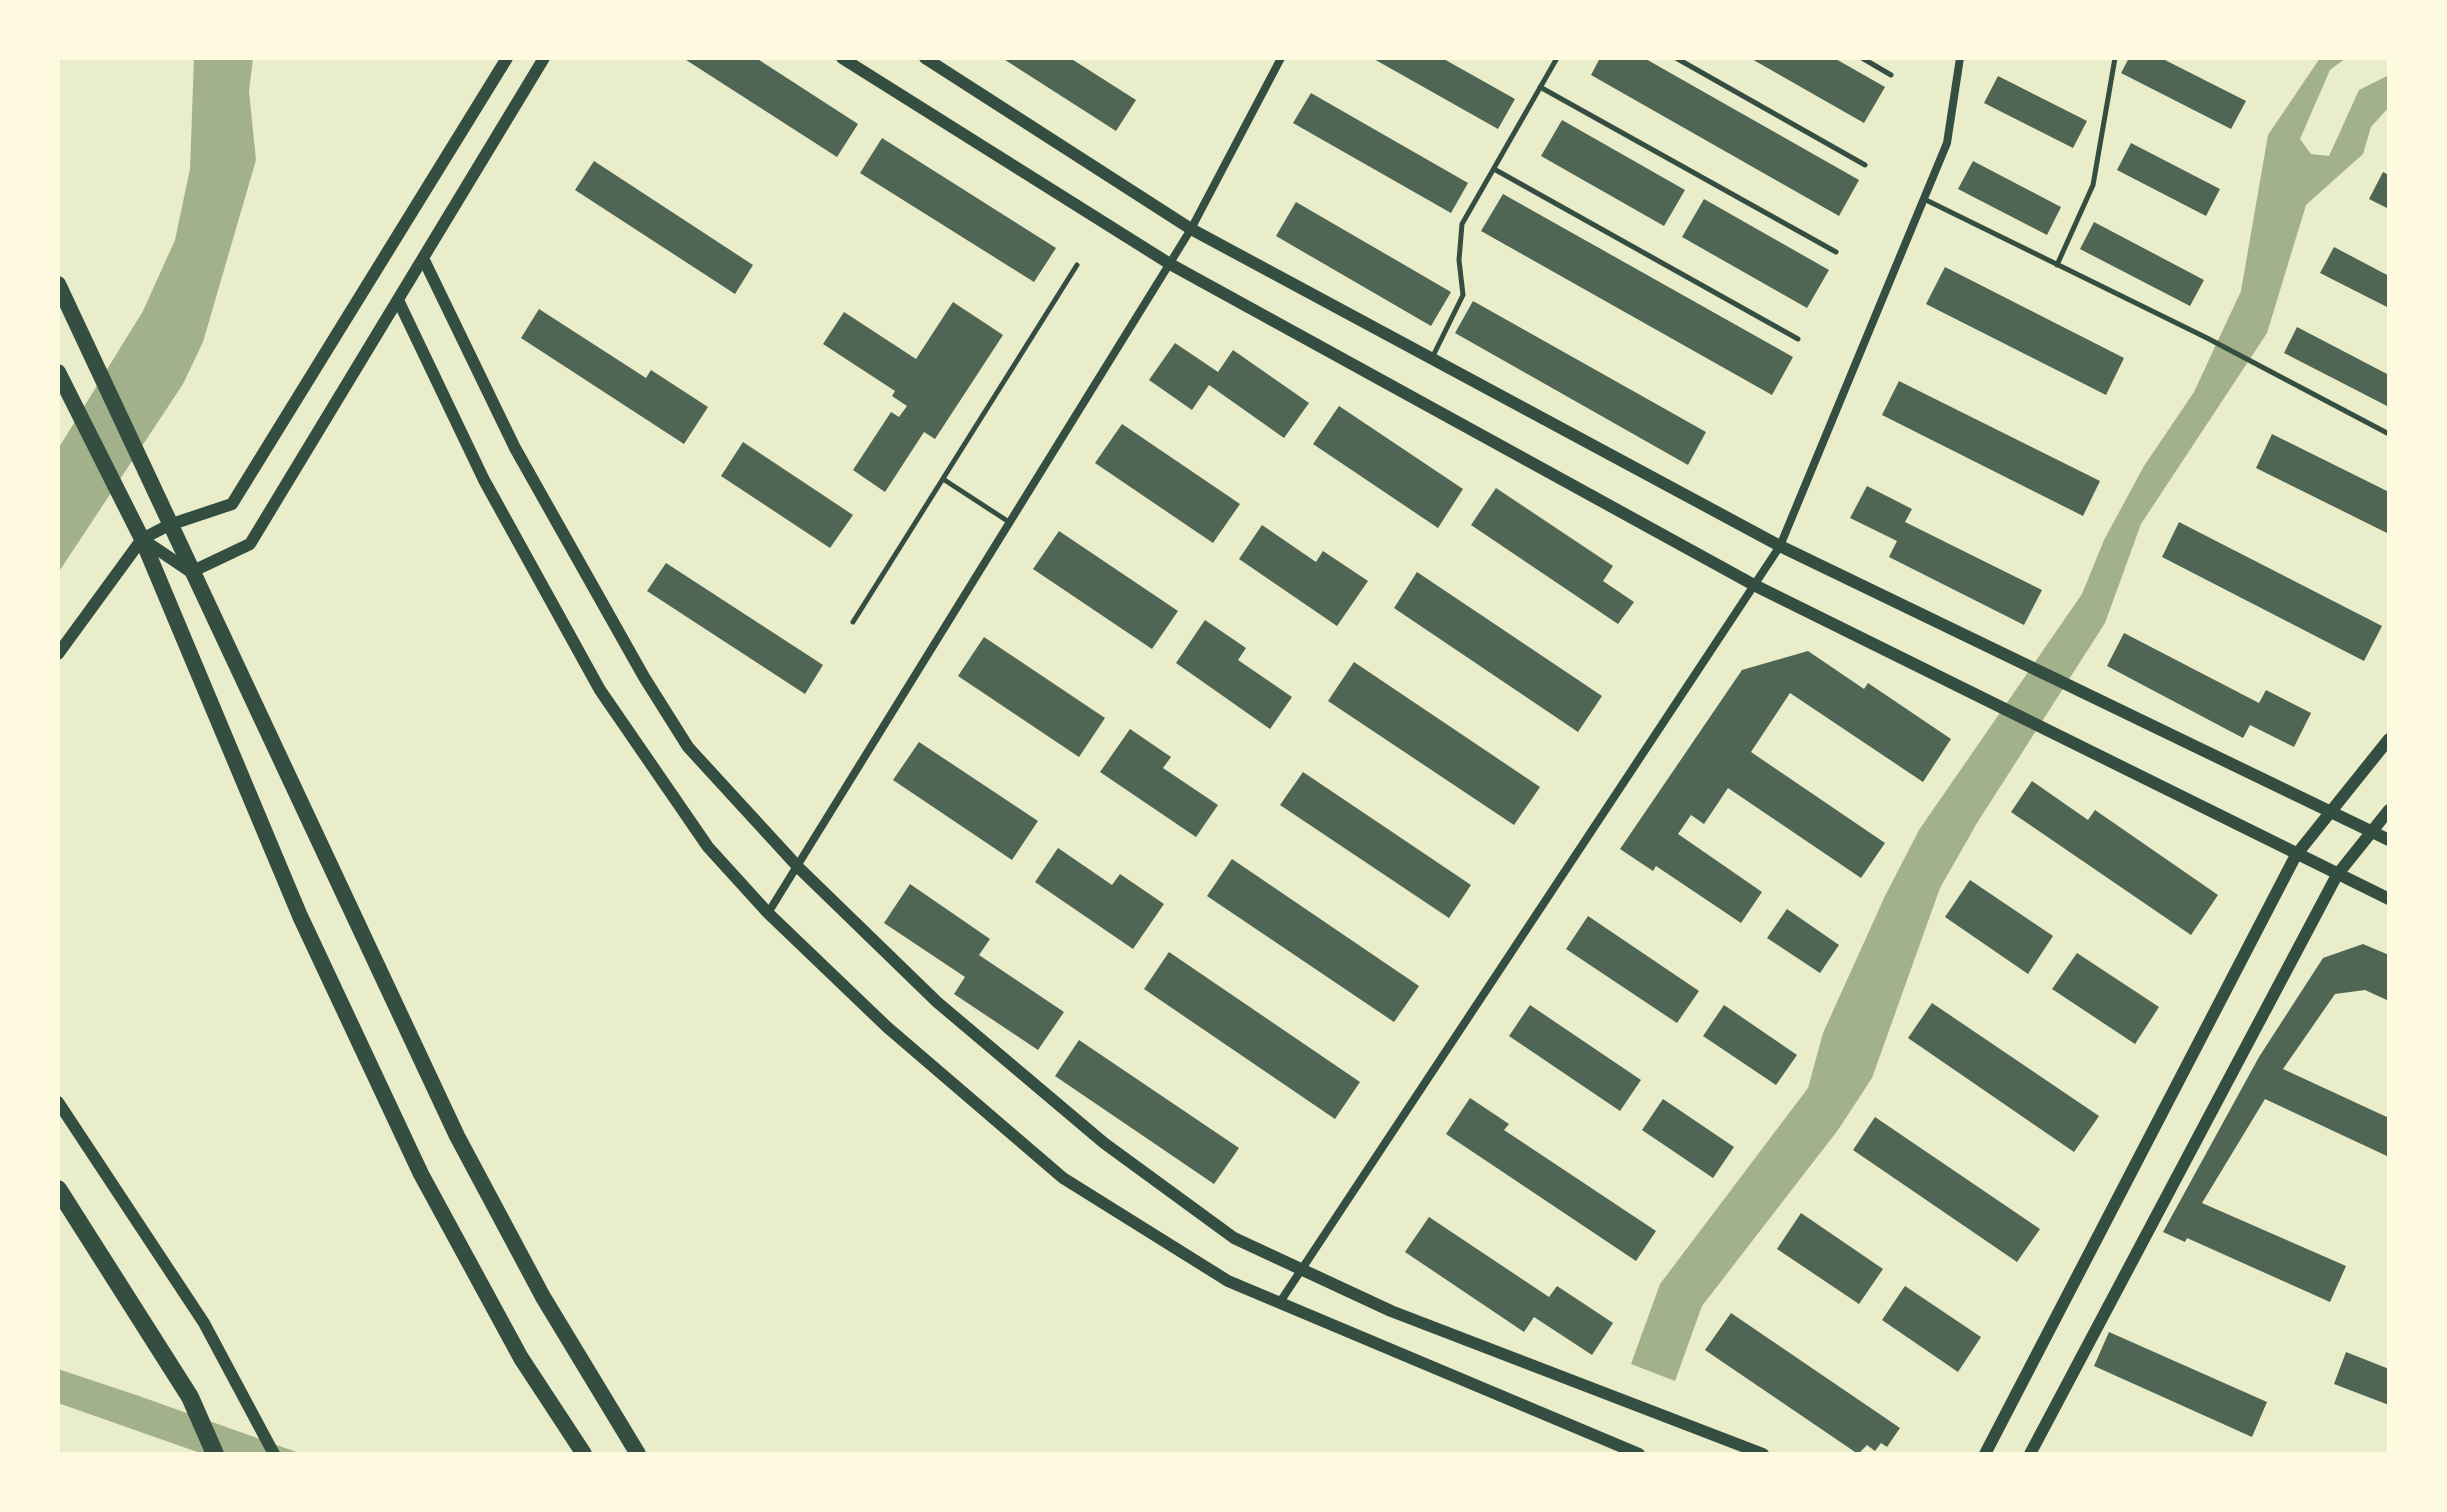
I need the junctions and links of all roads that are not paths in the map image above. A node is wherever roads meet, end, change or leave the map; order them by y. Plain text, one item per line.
1 (507, 58) edge
2 (544, 58) edge
3 (842, 58) edge
4 (925, 58) edge
5 (1281, 58) edge
6 (1557, 58) edge
7 (1676, 58) edge
8 (1862, 58) edge
9 (1960, 58) edge
10 (2115, 58) edge
11 (1891, 75) dead end
12 (1540, 87) junction
13 (1865, 165) dead end
14 (1494, 169) junction
15 (1924, 199) junction
16 (1191, 229) junction
17 (1836, 252) dead end
18 (423, 258) junction
19 (1170, 264) junction
20 (1077, 265) dead end
21 (2057, 265) junction
22 (58, 284) edge
23 (398, 300) junction
24 (1798, 339) dead end
25 (1431, 359) junction
26 (58, 372) edge
27 (2389, 434) edge
28 (943, 479) junction
29 (1011, 522) junction
30 (169, 525) junction
31 (142, 539) junction
32 (1780, 546) junction
33 (191, 572) junction
34 (1754, 585) junction
35 (853, 622) dead end
36 (58, 654) edge
37 (2389, 739) edge
38 (2332, 810) junction
39 (2389, 810) edge
40 (2372, 832) junction
41 (2389, 840) edge
42 (2296, 855) junction
43 (799, 868) junction
44 (2337, 875) junction
45 (2389, 899) edge
46 (768, 913) junction
47 (58, 1102) edge
48 (58, 1189) edge
49 (1302, 1269) junction
50 (1280, 1302) junction
51 (215, 1454) edge
52 (274, 1454) edge
53 (584, 1454) edge
54 (638, 1454) edge
55 (1639, 1454) edge
56 (1763, 1454) edge
57 (1985, 1454) edge
58 (2030, 1454) edge

1 - 30 street
2 - 18 street
3 - 19 street
4 - 16 street
5 - 16 street
6 - 12 lane
7 - 13 lane
8 - 11 lane
9 - 15 street
10 - 21 lane
12 - 14 lane
12 - 17 lane
14 - 24 lane
14 - 25 lane
15 - 21 lane
15 - 32 street
16 - 19 street
16 - 25 street
18 - 23 street
18 - 43 street
19 - 29 street
19 - 34 street
20 - 28 lane
21 - 27 lane
22 - 30 highway
23 - 33 street
23 - 46 street
25 - 32 street
26 - 31 highway
28 - 29 lane
28 - 35 lane
29 - 43 street
30 - 31 street
30 - 33 highway
31 - 33 street
31 - 36 street
31 - 53 highway
32 - 34 street
32 - 38 street
33 - 54 highway
34 - 42 street
34 - 49 street
37 - 38 street
38 - 40 street
38 - 42 street
39 - 40 street
40 - 41 street
40 - 44 street
42 - 44 street
42 - 57 street
43 - 46 street
43 - 49 street
44 - 45 street
44 - 58 street
46 - 50 street
47 - 52 street
48 - 51 highway
49 - 50 street
49 - 56 street
50 - 55 street

